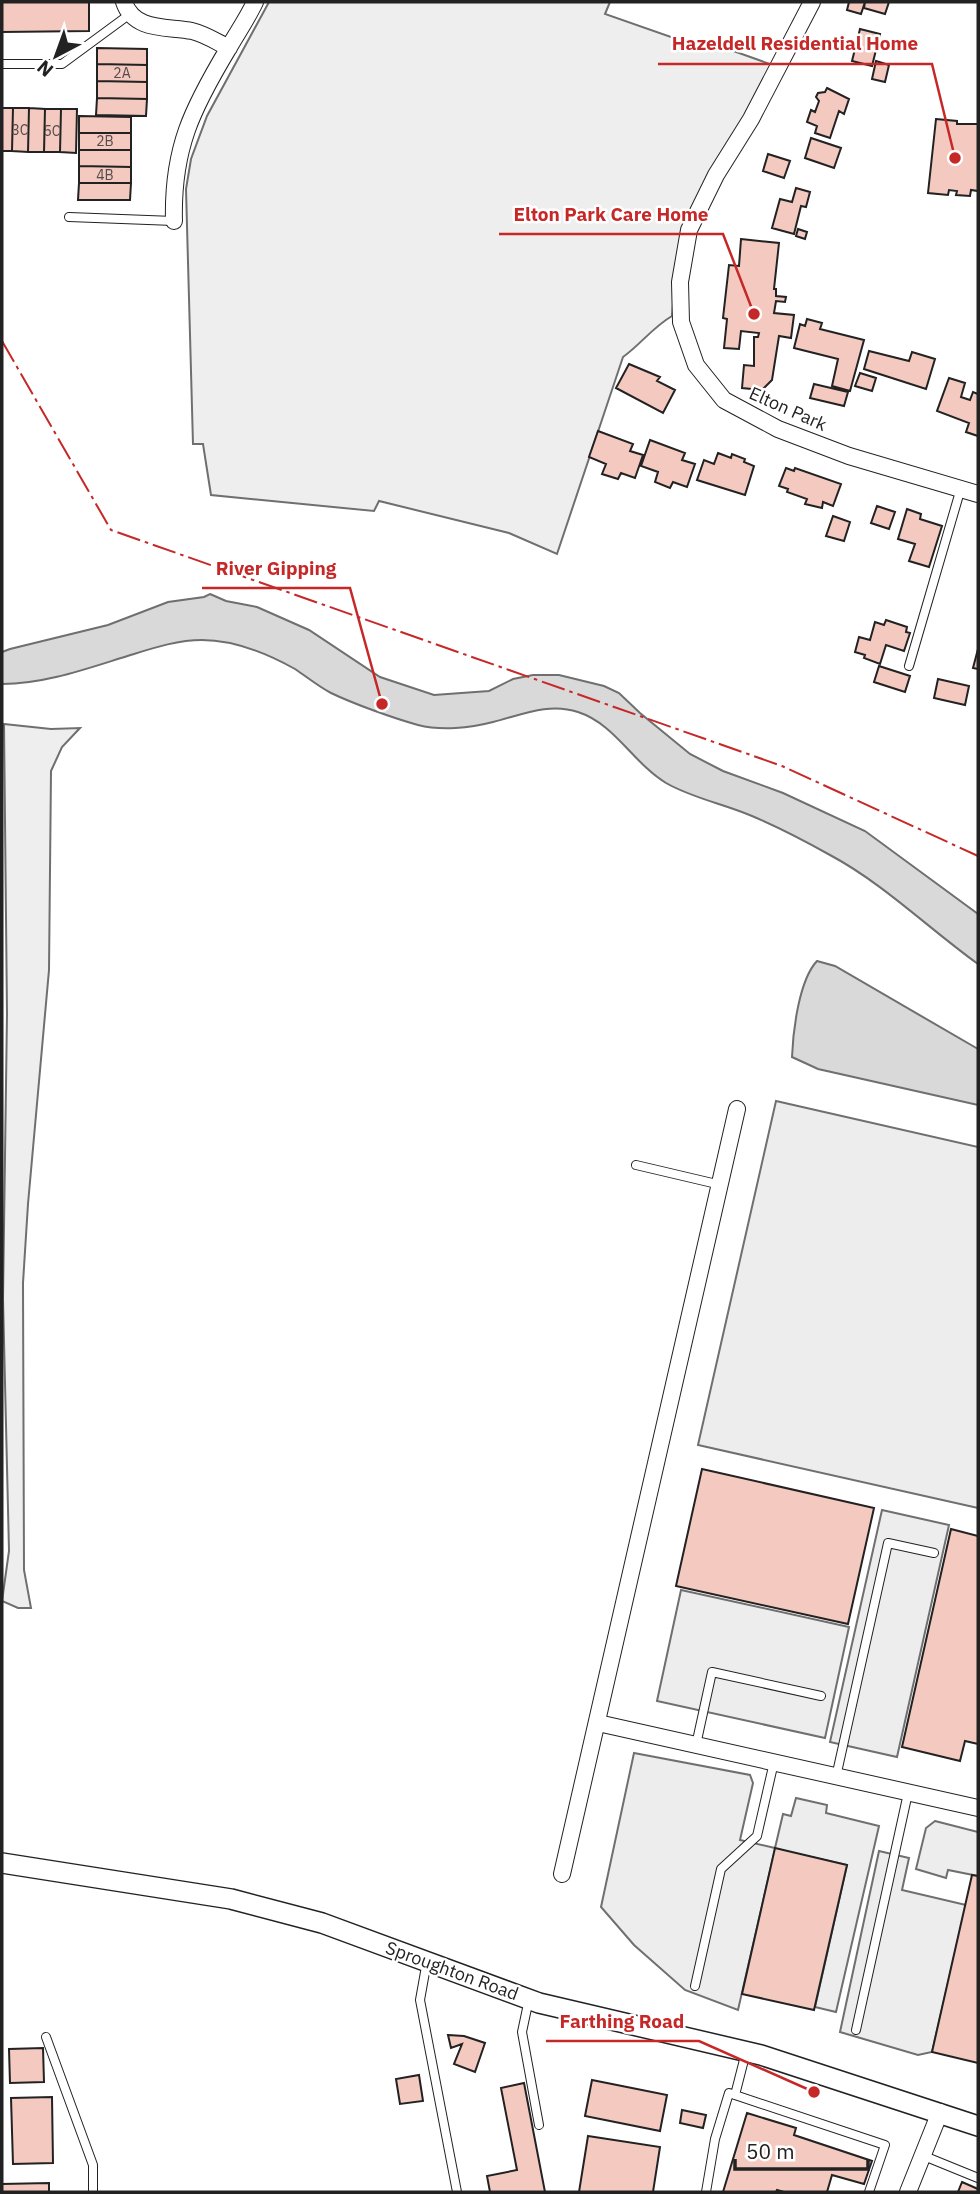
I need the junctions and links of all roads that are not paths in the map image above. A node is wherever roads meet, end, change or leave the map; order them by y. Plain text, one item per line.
1 (255, 2) edge
2 (812, 2) edge
3 (127, 8) edge
4 (229, 48) junction
5 (2, 64) edge
6 (69, 217) dead end
7 (174, 221) joint
8 (961, 488) junction
9 (978, 494) edge
10 (909, 666) dead end
11 (737, 1109) dead end
12 (636, 1165) dead end
13 (720, 1185) junction
14 (934, 1553) dead end
15 (821, 1696) dead end
16 (598, 1723) junction
17 (696, 1745) junction
18 (774, 1762) junction
19 (836, 1777) junction
20 (908, 1793) junction
21 (978, 1808) edge
22 (2, 1863) edge
23 (562, 1874) dead end
24 (427, 1961) junction
25 (695, 1986) dead end
26 (529, 1999) junction
27 (856, 2029) dead end
28 (46, 2037) dead end
29 (746, 2052) junction
30 (735, 2095) junction
31 (940, 2112) junction
32 (539, 2126) dead end
33 (978, 2126) edge
34 (924, 2156) junction
35 (978, 2178) edge
36 (93, 2192) edge
37 (457, 2192) edge
38 (706, 2192) edge
39 (869, 2192) edge
40 (908, 2192) edge

1 - 4 street
2 - 8 street, Elton Park
3 - 4 street
3 - 5 lane
4 - 7 street
6 - 7 lane
8 - 9 street, Elton Park
8 - 10 lane
11 - 13 street
12 - 13 lane
13 - 16 street
14 - 19 lane
15 - 17 lane
16 - 17 street
16 - 23 street
17 - 18 street
18 - 19 street
18 - 25 lane
19 - 20 street
20 - 21 street
20 - 27 lane
22 - 24 street, Sproughton Road
24 - 26 street, Sproughton Road
24 - 37 lane
26 - 29 street, Sproughton Road
26 - 32 lane
28 - 36 lane
29 - 30 lane
29 - 31 street, Sproughton Road
30 - 38 lane
30 - 39 lane
31 - 33 street, Sproughton Road
31 - 34 street
34 - 35 lane
34 - 40 street

